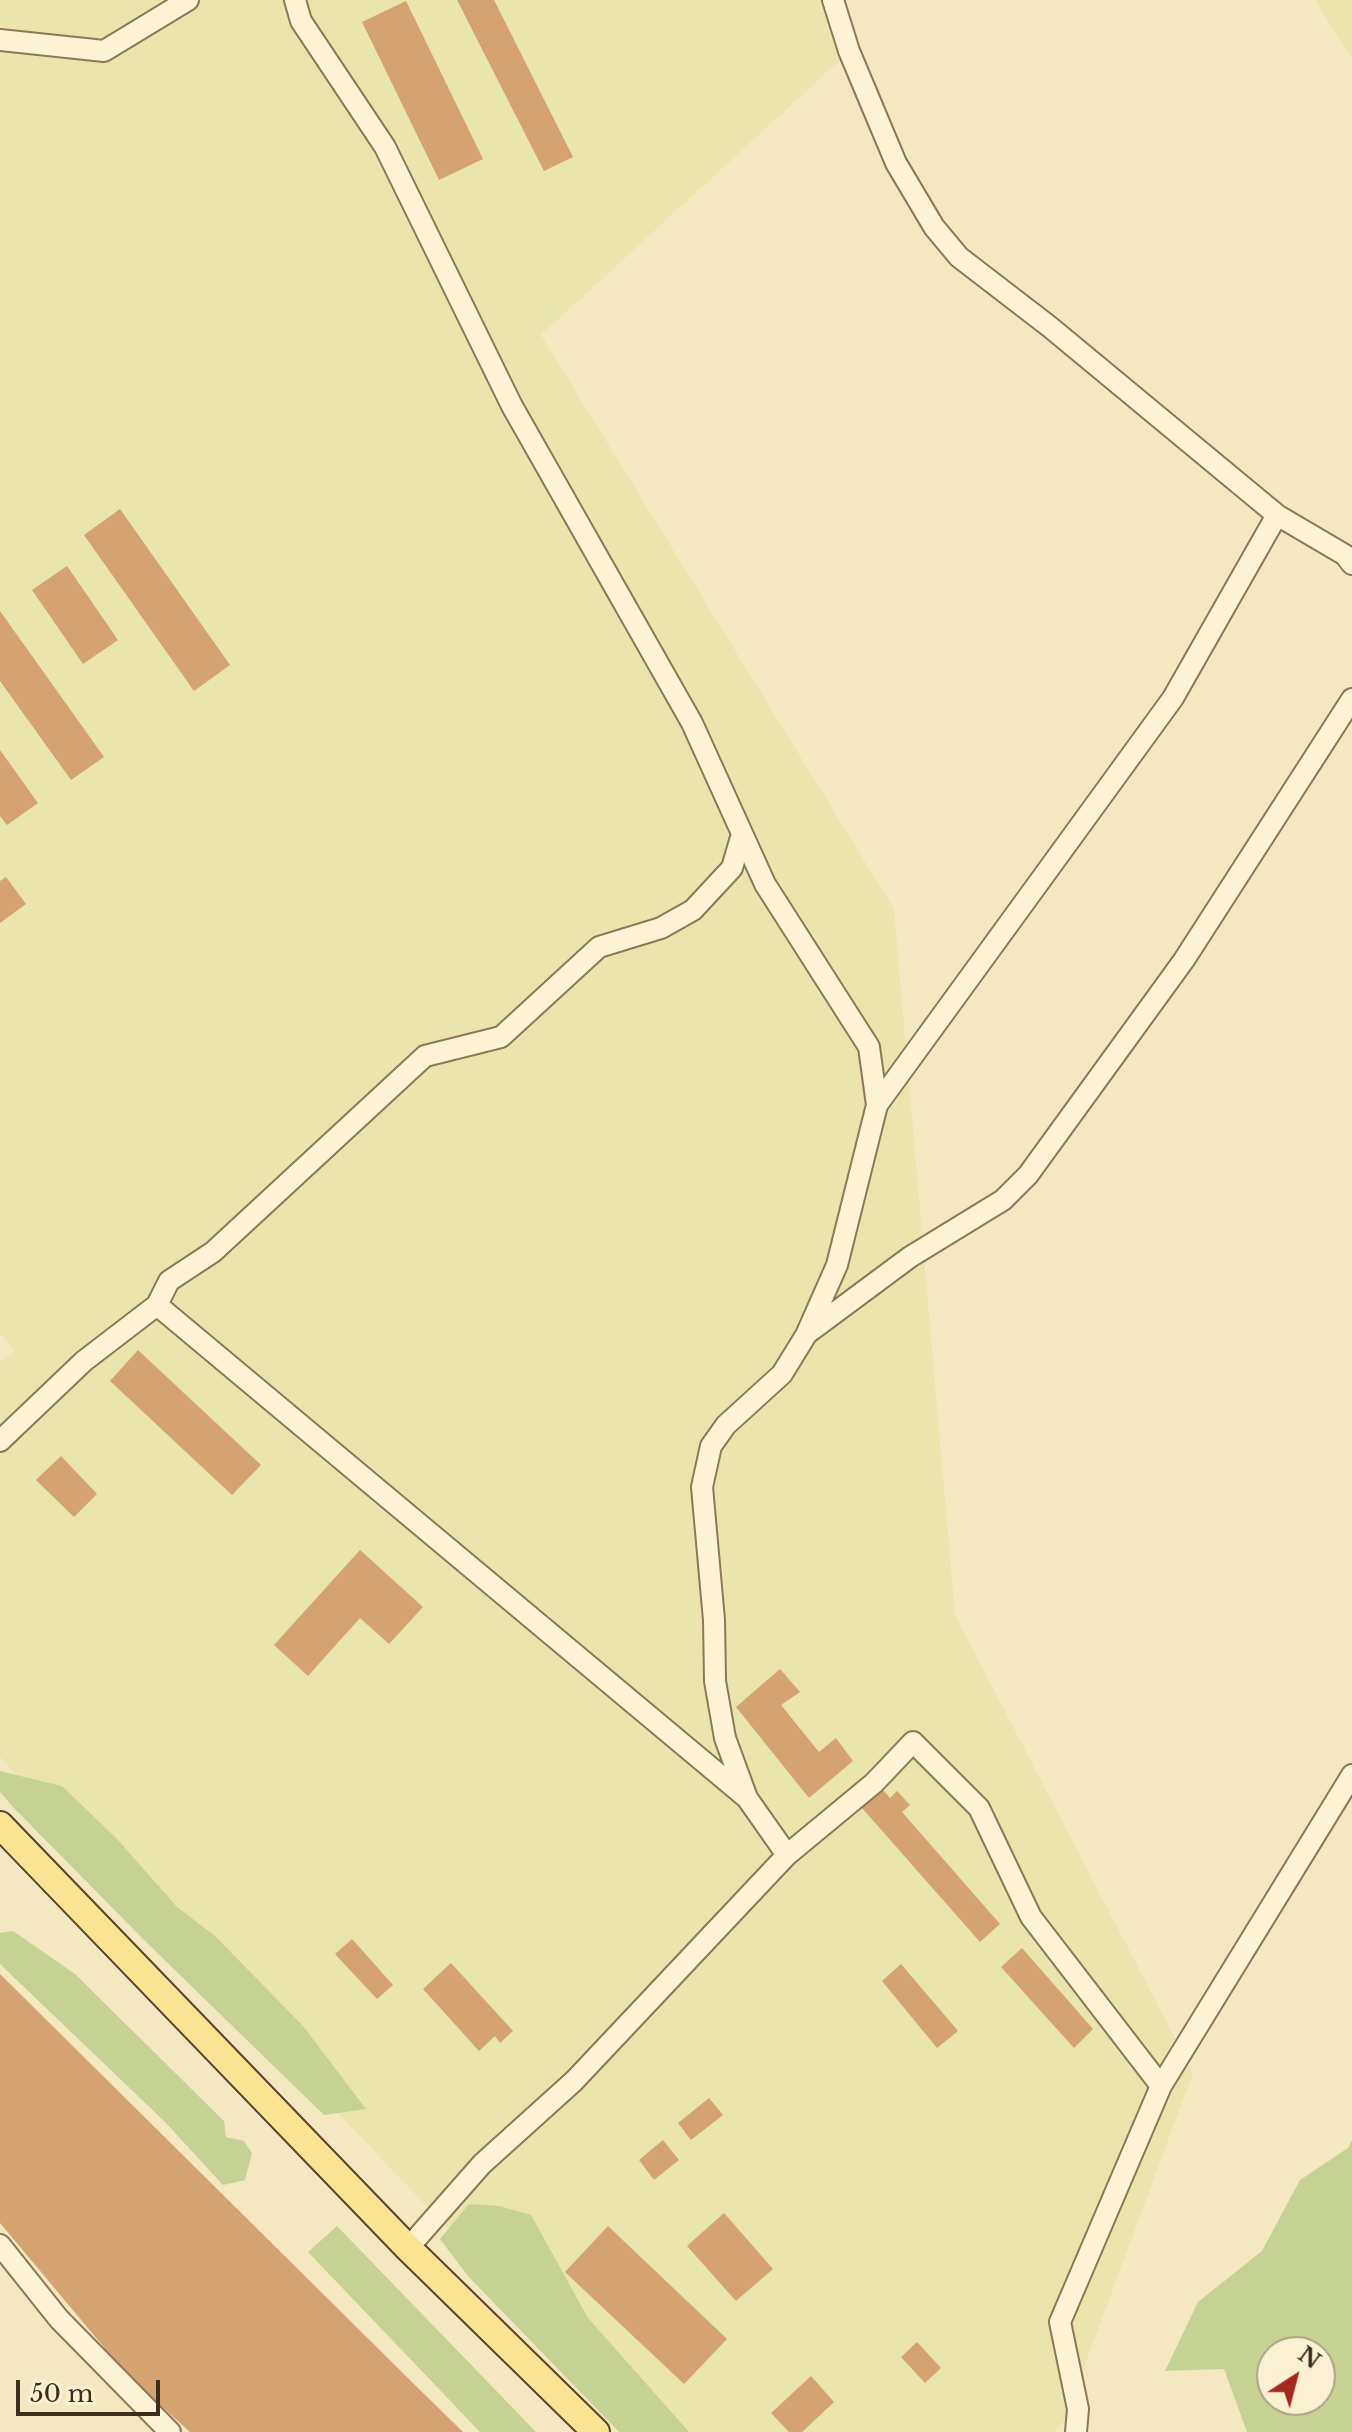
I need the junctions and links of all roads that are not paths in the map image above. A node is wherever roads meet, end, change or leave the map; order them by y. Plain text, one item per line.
1 (188, 0) edge
2 (295, 0) edge
3 (833, 0) edge
4 (0, 40) edge
5 (1277, 515) junction
6 (1352, 564) edge
7 (1352, 699) edge
8 (742, 834) junction
9 (877, 1105) junction
10 (157, 1305) junction
11 (806, 1335) junction
12 (0, 1441) edge
13 (1352, 1775) edge
14 (747, 1798) junction
15 (0, 1825) edge
16 (787, 1855) junction
17 (1161, 2086) junction
18 (0, 2245) edge
19 (408, 2248) junction
20 (170, 2432) edge
21 (596, 2432) edge
22 (1076, 2432) edge

1 - 4 street
2 - 8 street
3 - 5 street
5 - 6 street
5 - 9 street
7 - 11 street
8 - 9 street
8 - 10 street
9 - 11 street
10 - 12 street
10 - 14 street
11 - 14 street
13 - 17 street
14 - 16 street
15 - 19 main road
16 - 17 street
16 - 19 street
17 - 22 street
18 - 20 street
19 - 21 main road

